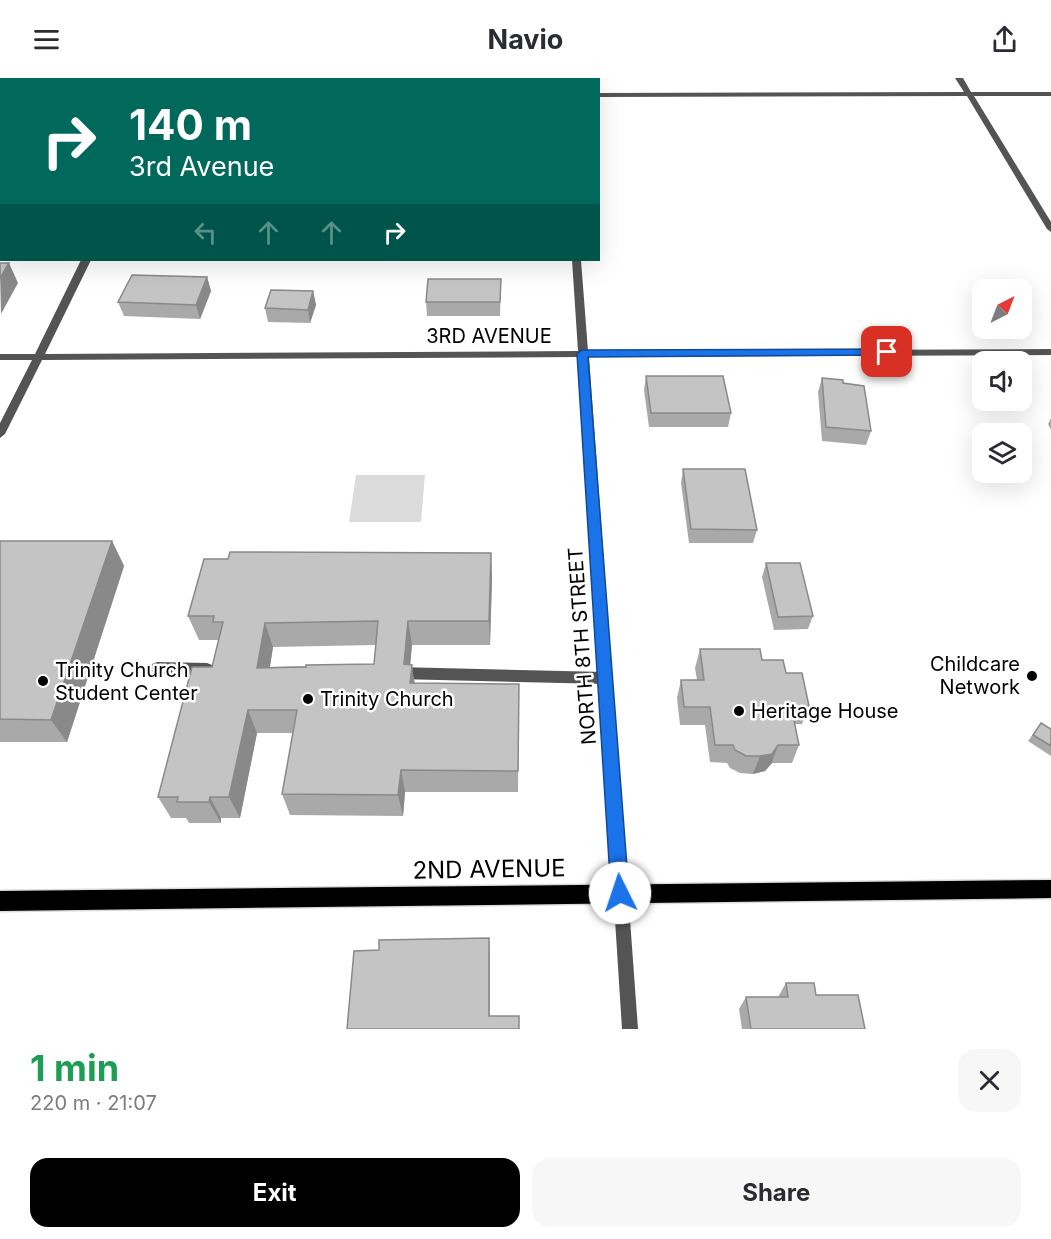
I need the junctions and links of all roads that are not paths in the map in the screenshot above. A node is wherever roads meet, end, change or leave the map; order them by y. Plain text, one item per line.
1 (959, 78) edge
2 (969, 94) junction
3 (1051, 94) edge
4 (600, 95) edge
5 (1051, 229) edge
6 (86, 261) edge
7 (577, 261) edge
8 (1051, 352) edge
9 (582, 354) junction
10 (0, 357) edge
11 (38, 357) junction
12 (0, 434) edge
13 (157, 669) dead end
14 (217, 670) edge
15 (384, 673) edge
16 (605, 678) junction
17 (1051, 889) edge
18 (620, 893) junction
19 (0, 900) edge
20 (630, 1029) edge

1 - 2 street
2 - 3 street
2 - 4 street
2 - 5 street
6 - 11 street
7 - 9 street, NORTH 8TH STREET
8 - 9 street, 3RD AVENUE
9 - 11 street, 3RD AVENUE
9 - 16 street, NORTH 8TH STREET
10 - 11 street, 3RD AVENUE
11 - 12 street
13 - 14 street
15 - 16 street
16 - 18 street, NORTH 8TH STREET
17 - 18 main road, 2ND AVENUE
18 - 19 main road, 2ND AVENUE
18 - 20 street, NORTH 8TH STREET

